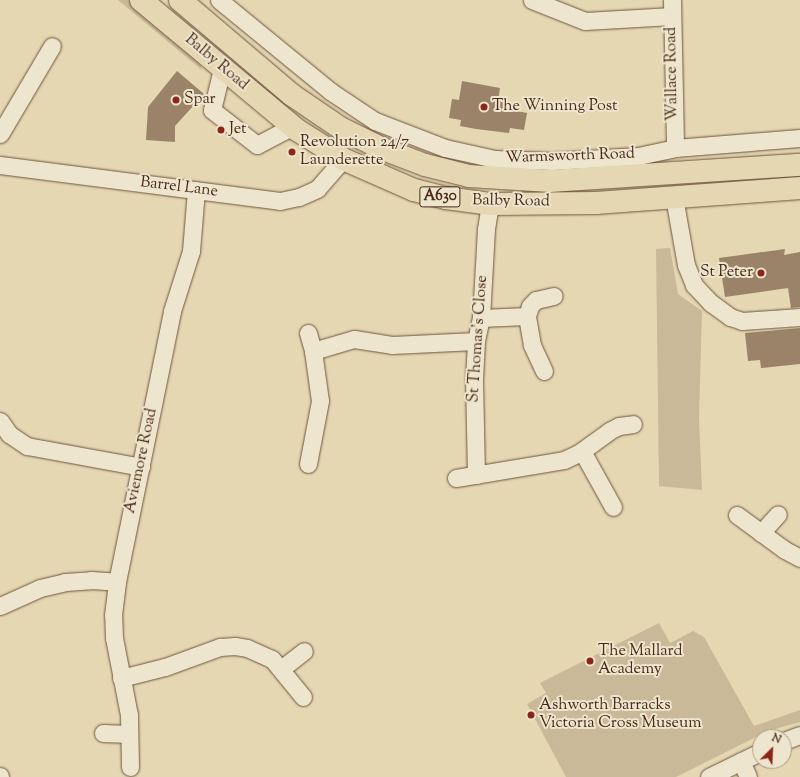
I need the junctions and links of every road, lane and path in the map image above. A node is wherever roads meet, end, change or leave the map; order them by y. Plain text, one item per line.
1 (142, 0) edge
2 (180, 0) edge
3 (219, 0) edge
4 (532, 0) edge
5 (672, 8) edge
6 (52, 46) dead end
7 (222, 68) junction
8 (293, 126) junction
9 (0, 134) edge
10 (800, 138) edge
11 (675, 148) junction
12 (343, 159) junction
13 (0, 165) edge
14 (800, 165) edge
15 (800, 188) edge
16 (196, 190) junction
17 (674, 197) junction
18 (490, 204) junction
19 (554, 296) dead end
20 (527, 316) junction
21 (800, 316) edge
22 (481, 318) junction
23 (308, 334) dead end
24 (476, 341) junction
25 (313, 351) junction
26 (544, 371) dead end
27 (0, 421) edge
28 (634, 424) dead end
29 (582, 451) junction
30 (308, 464) dead end
31 (141, 467) junction
32 (476, 475) junction
33 (456, 478) dead end
34 (613, 507) dead end
35 (778, 514) dead end
36 (737, 515) dead end
37 (761, 533) junction
38 (800, 558) edge
39 (117, 582) junction
40 (0, 606) edge
41 (304, 651) dead end
42 (281, 669) junction
43 (121, 678) junction
44 (303, 697) dead end
45 (103, 733) dead end
46 (129, 734) junction
47 (752, 756) edge
48 (741, 761) junction
49 (130, 766) dead end
50 (709, 777) edge
51 (748, 777) edge

1 - 7 main road, Balby Road / A630
2 - 14 main road, Balby Road / A630
3 - 11 street, Warmsworth Road
4 - 5 street
5 - 11 street, Wallace Road
6 - 9 street
7 - 8 main road, Balby Road / A630
7 - 8 street
8 - 12 main road, Balby Road / A630
10 - 11 street, Warmsworth Road
12 - 16 street, Barrel Lane
12 - 18 main road, Balby Road / A630
13 - 16 street, Barrel Lane
15 - 17 main road, Balby Road / A630
16 - 31 street, Aviemore Road
17 - 18 main road, Balby Road / A630
17 - 21 street
18 - 22 street, St Thomas's Close
19 - 20 street
20 - 22 street
20 - 26 street
22 - 24 street, St Thomas's Close
23 - 25 street
24 - 25 street
24 - 32 street, St Thomas's Close
25 - 30 street
27 - 31 street
28 - 29 street
29 - 32 street
29 - 34 street
31 - 39 street, Aviemore Road
32 - 33 street
35 - 37 street
36 - 37 street
37 - 38 street
39 - 40 street
39 - 43 street, Aviemore Road
41 - 42 street
42 - 43 street
42 - 44 street
43 - 46 street, Aviemore Road
45 - 46 street
46 - 49 street, Aviemore Road
47 - 48 street
48 - 50 street
48 - 51 street

